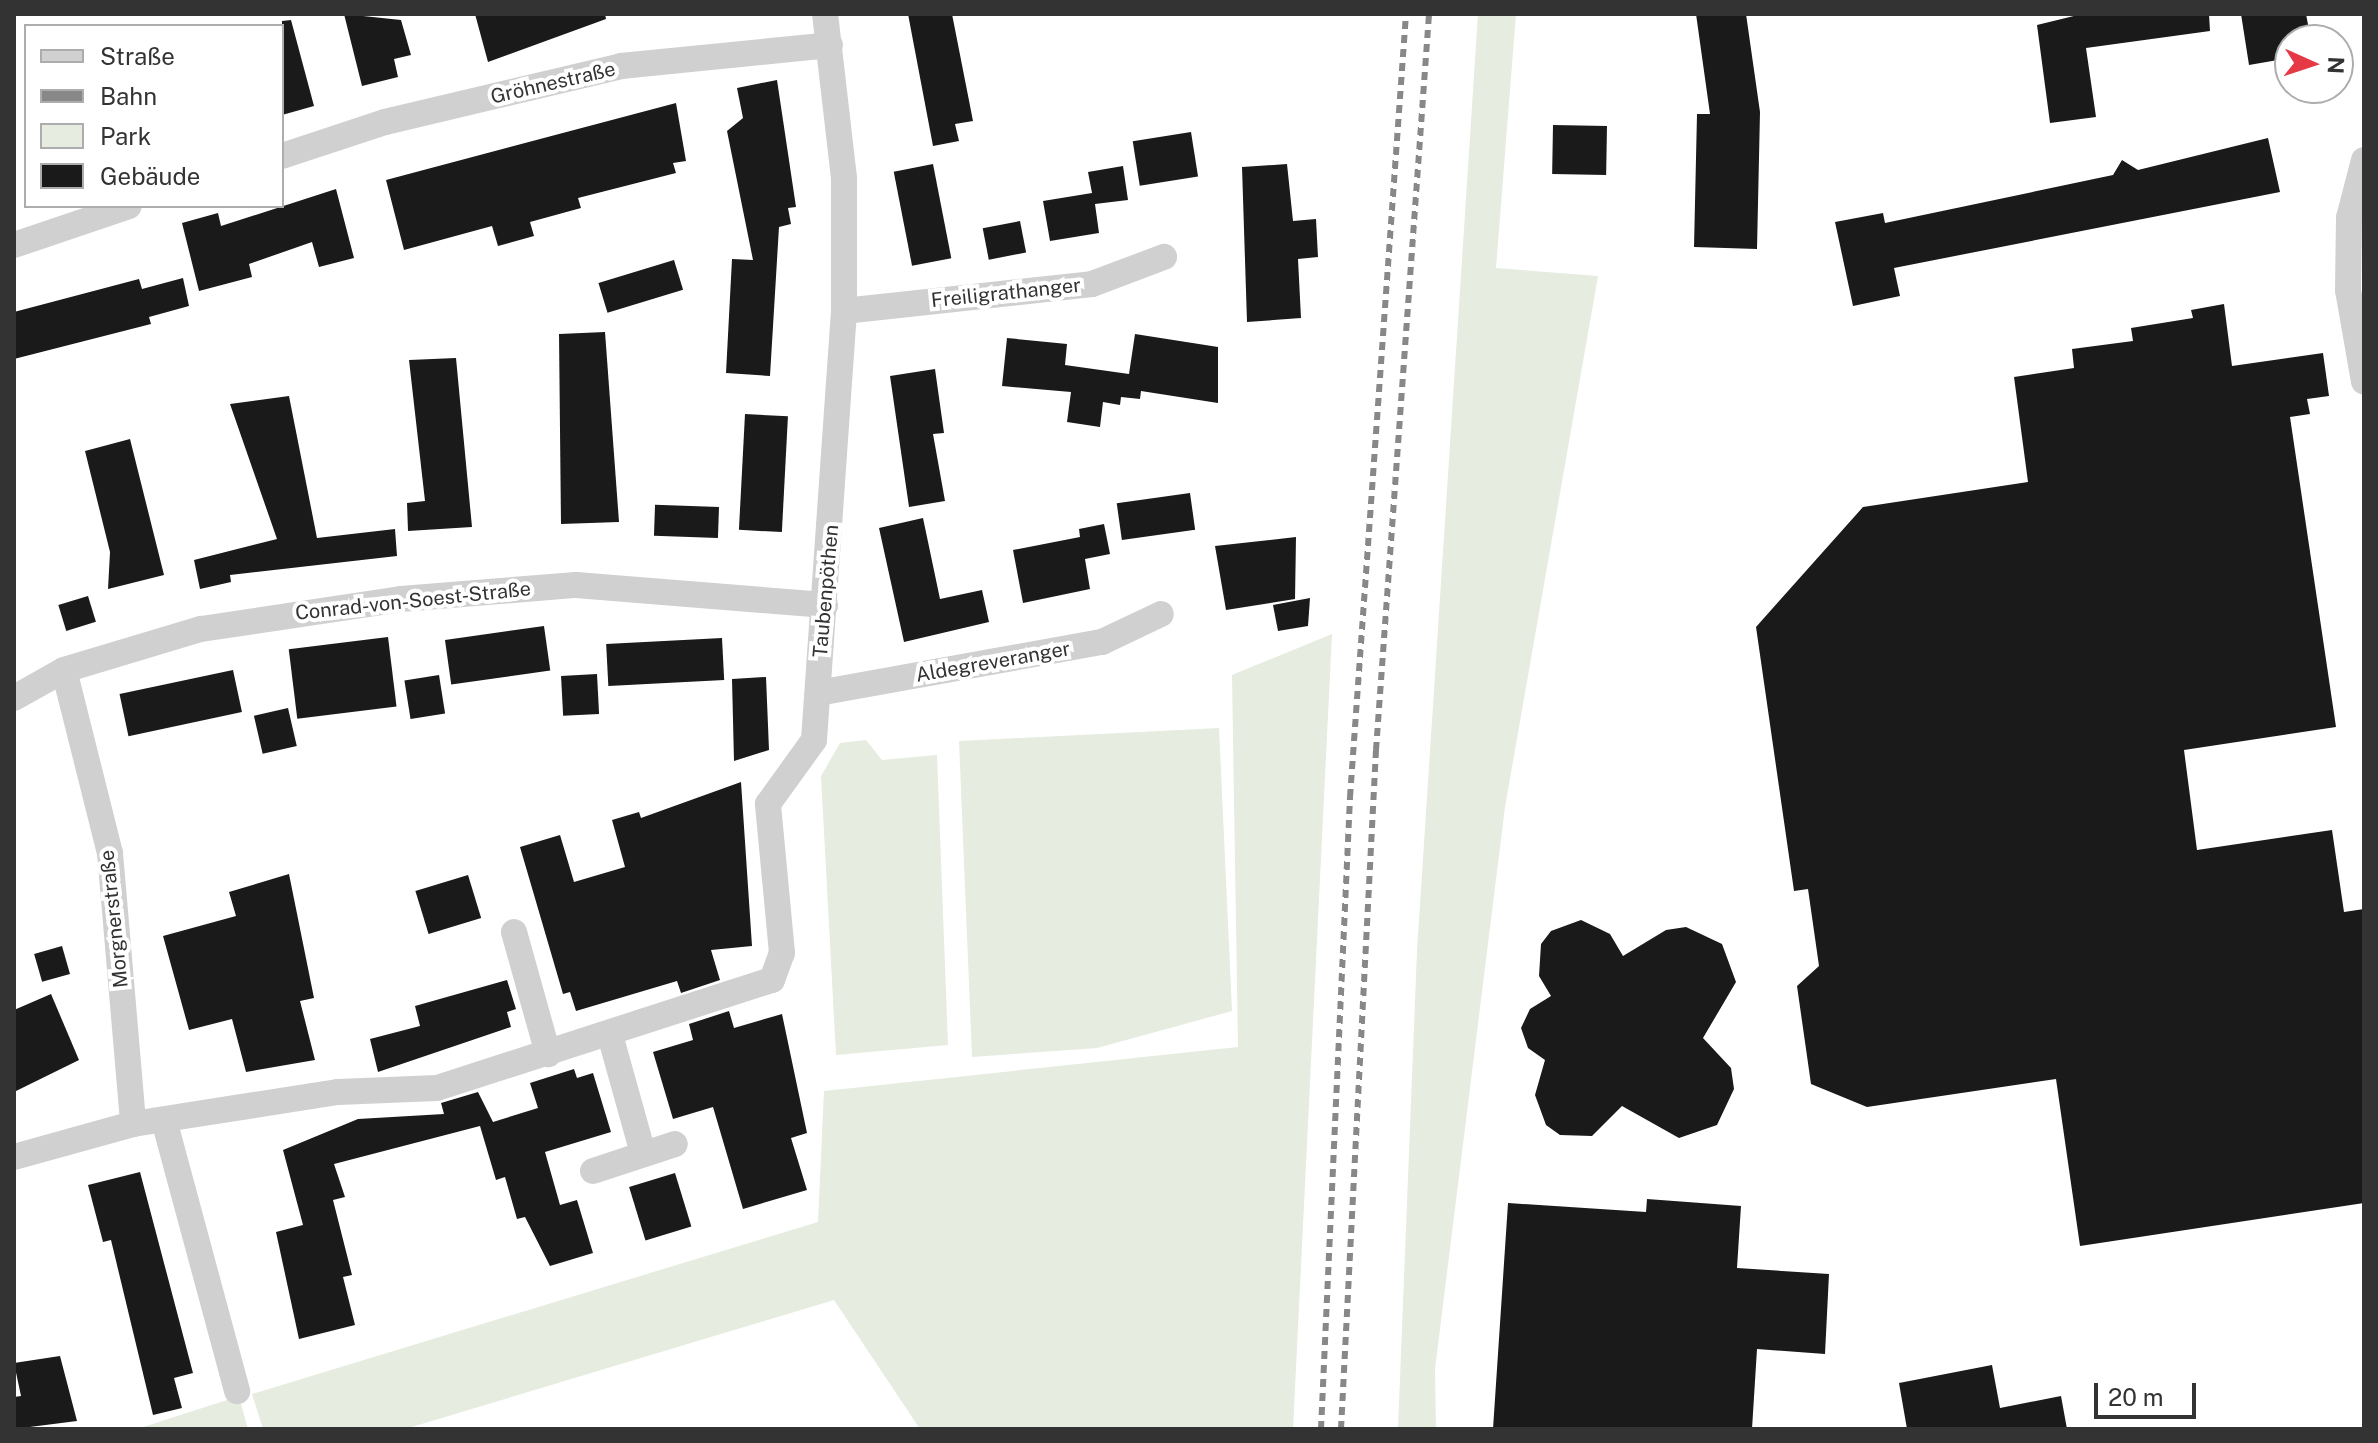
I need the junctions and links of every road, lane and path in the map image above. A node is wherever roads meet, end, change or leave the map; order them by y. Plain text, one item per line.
1 (825, 14) edge
2 (830, 45) junction
3 (284, 155) edge
4 (2364, 160) edge
5 (123, 208) edge
6 (14, 245) edge
7 (1164, 257) dead end
8 (844, 311) junction
9 (2364, 382) edge
10 (825, 605) junction
11 (1161, 614) dead end
12 (64, 670) junction
13 (818, 693) junction
14 (14, 698) edge
15 (514, 932) dead end
16 (610, 1035) junction
17 (548, 1054) junction
18 (164, 1120) junction
19 (133, 1124) junction
20 (675, 1144) dead end
21 (643, 1153) junction
22 (14, 1157) edge
23 (593, 1171) dead end
24 (237, 1391) dead end

1 - 2 street, Taubenpöthen
2 - 3 street, Gröhnestraße
2 - 8 street, Taubenpöthen
4 - 9 street
5 - 6 street
7 - 8 street, Freiligrathanger
8 - 10 street, Taubenpöthen
10 - 12 street, Conrad-von-Soest-Straße
10 - 13 street, Taubenpöthen
11 - 13 street, Aldegreveranger
12 - 14 street, Conrad-von-Soest-Straße
12 - 19 street, Morgnerstraße
13 - 16 street, Taubenpöthen
15 - 17 street
16 - 17 street, Taubenpöthen
16 - 21 street
17 - 18 street, Taubenpöthen
18 - 19 street
18 - 24 street
19 - 22 street
20 - 21 street
21 - 23 street

